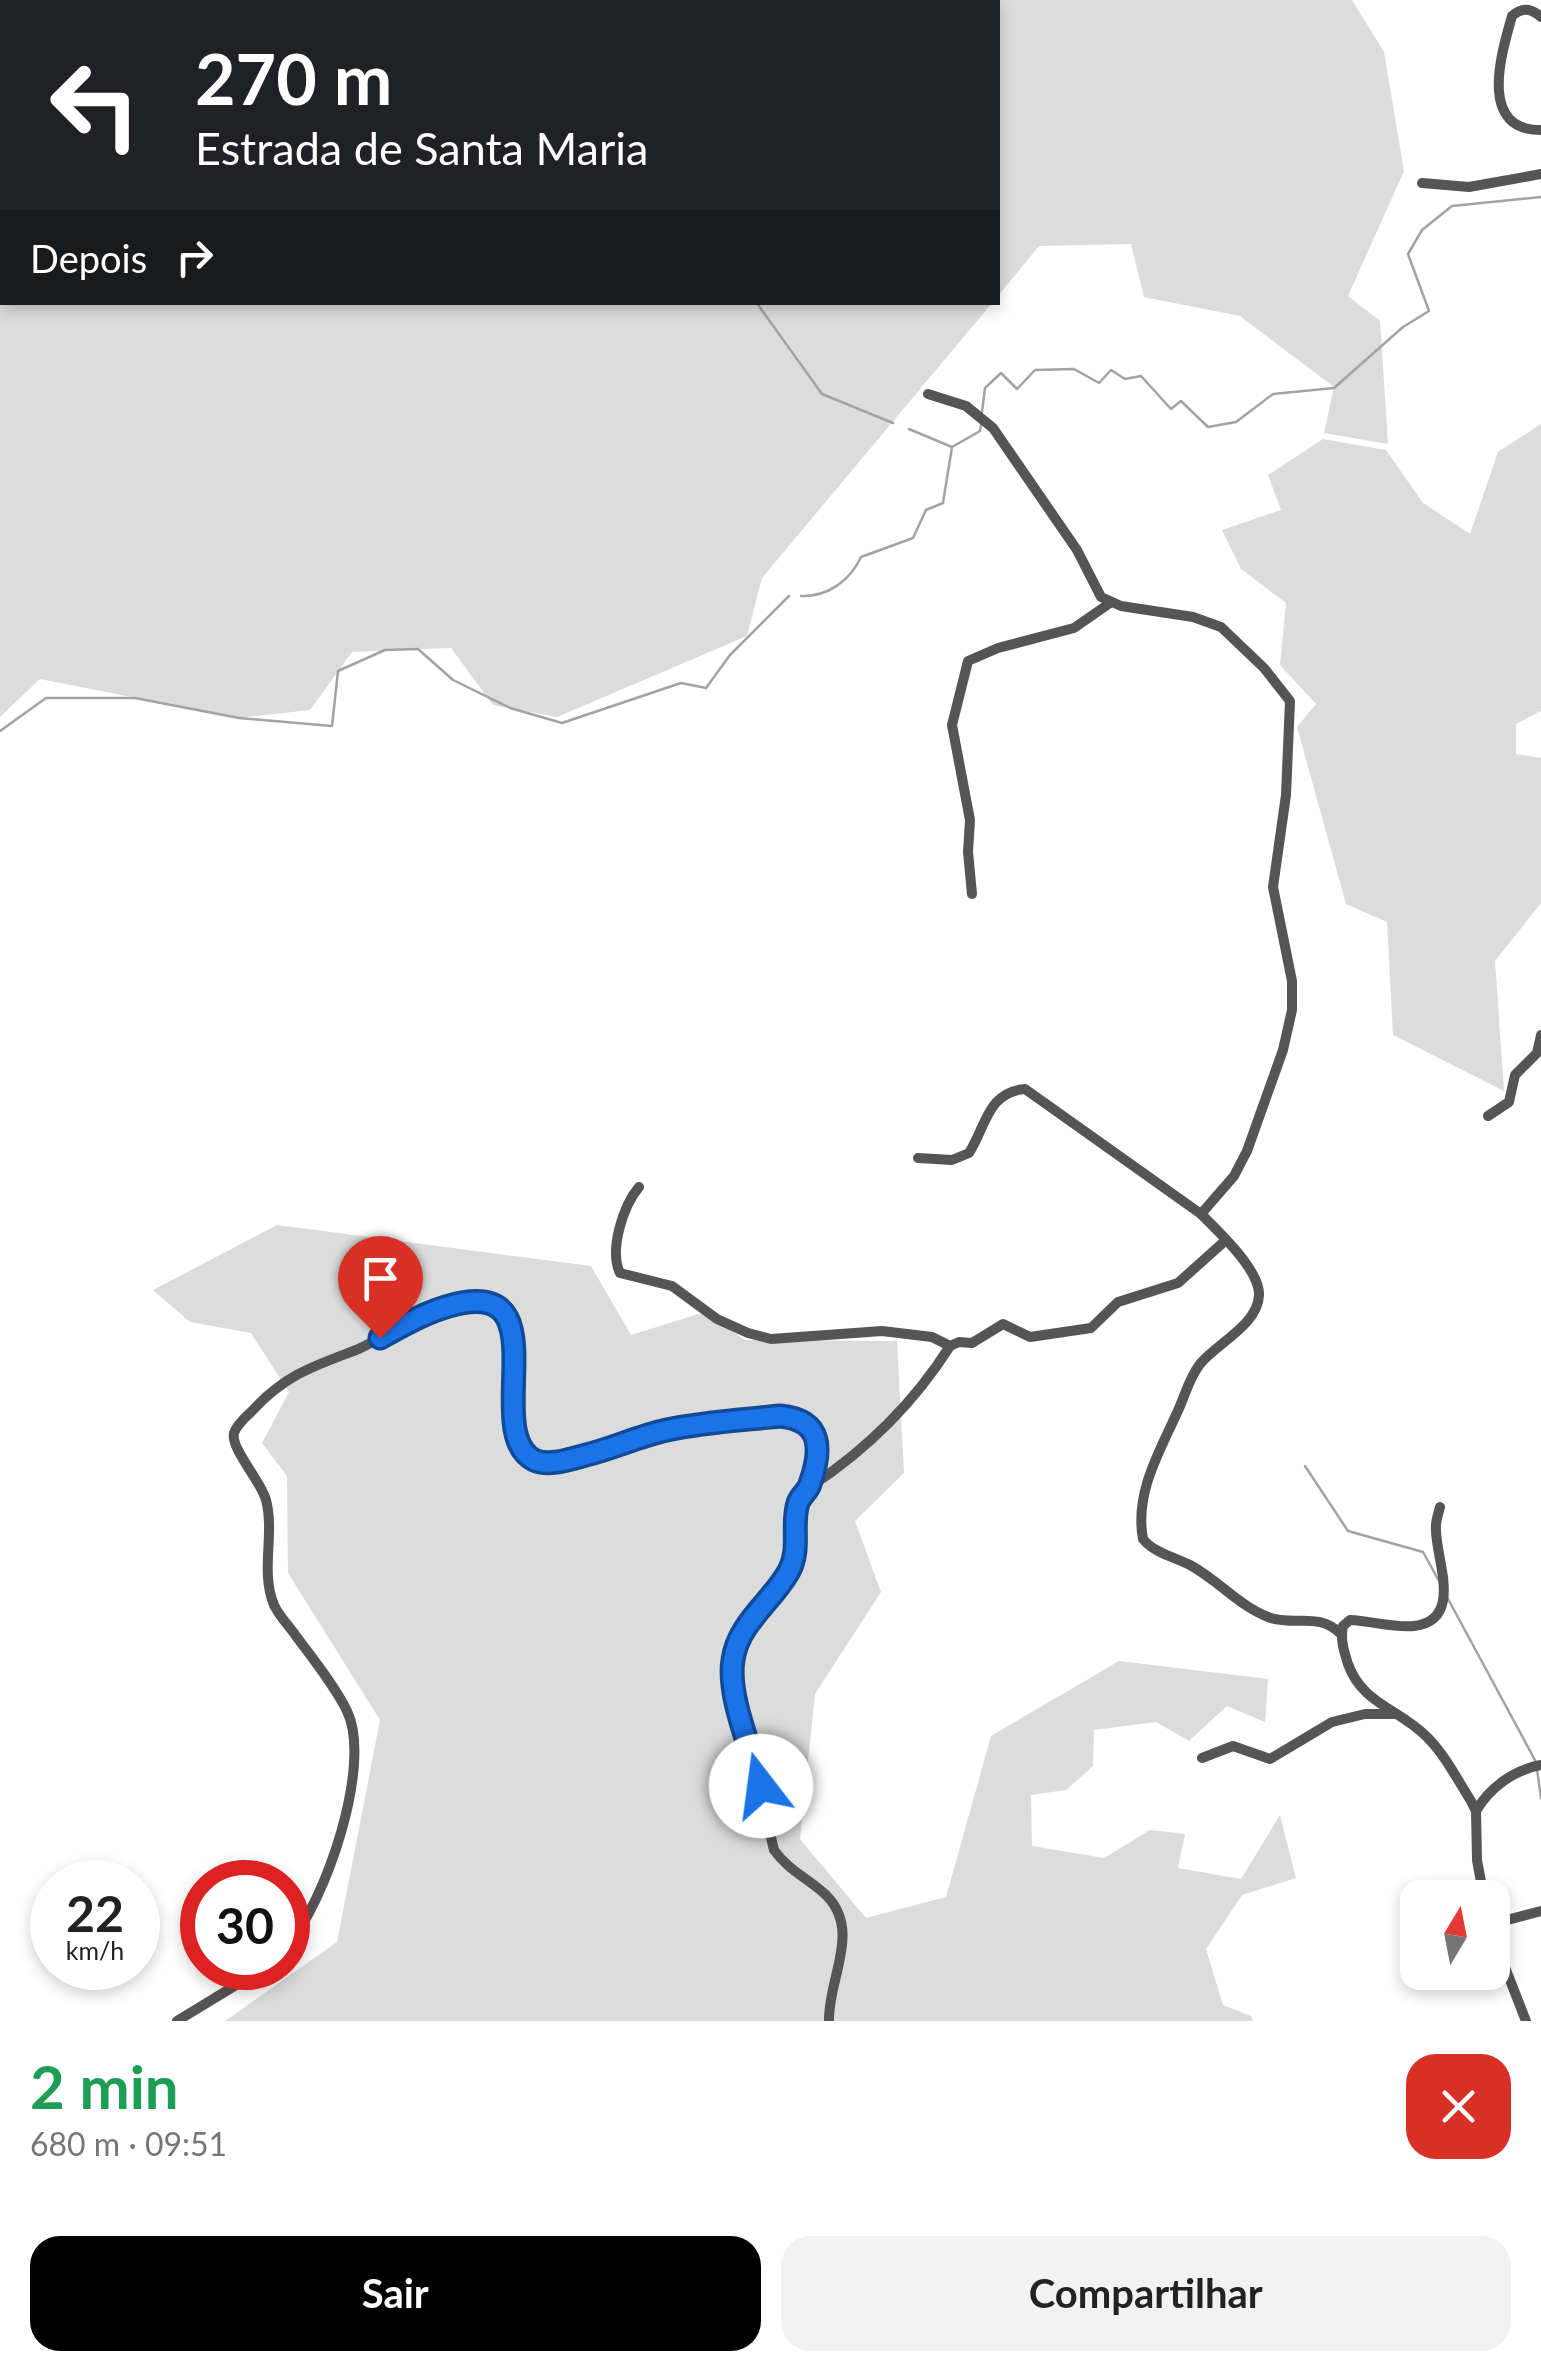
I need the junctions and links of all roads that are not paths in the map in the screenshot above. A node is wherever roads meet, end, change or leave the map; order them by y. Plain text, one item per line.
1 (1541, 17) edge
2 (1541, 130) edge
3 (1541, 174) edge
4 (1422, 183) dead end
5 (928, 394) dead end
6 (1110, 603) junction
7 (972, 894) dead end
8 (1541, 1035) edge
9 (1488, 1116) dead end
10 (918, 1158) dead end
11 (639, 1187) dead end
12 (1201, 1214) junction
13 (1226, 1240) junction
14 (950, 1346) junction
15 (810, 1487) junction
16 (1440, 1507) dead end
17 (1341, 1634) junction
18 (1395, 1714) junction
19 (1202, 1758) dead end
20 (1541, 1765) edge
21 (1476, 1811) junction
22 (1481, 1880) edge
23 (1541, 1911) edge
24 (310, 1914) edge
25 (1510, 1919) edge
26 (1510, 1980) edge
27 (227, 1990) edge
28 (176, 2021) edge
29 (829, 2021) edge
30 (1526, 2021) edge

1 - 2 street
3 - 4 street
5 - 6 street
6 - 7 street
6 - 12 street
8 - 9 street
10 - 12 street
11 - 14 street
12 - 13 street
13 - 14 street
13 - 17 street
14 - 15 street
15 - 24 street
15 - 29 street
16 - 17 street
17 - 18 street
18 - 19 street
18 - 21 street
20 - 21 street
21 - 22 street
23 - 25 street
26 - 30 street
27 - 28 street

